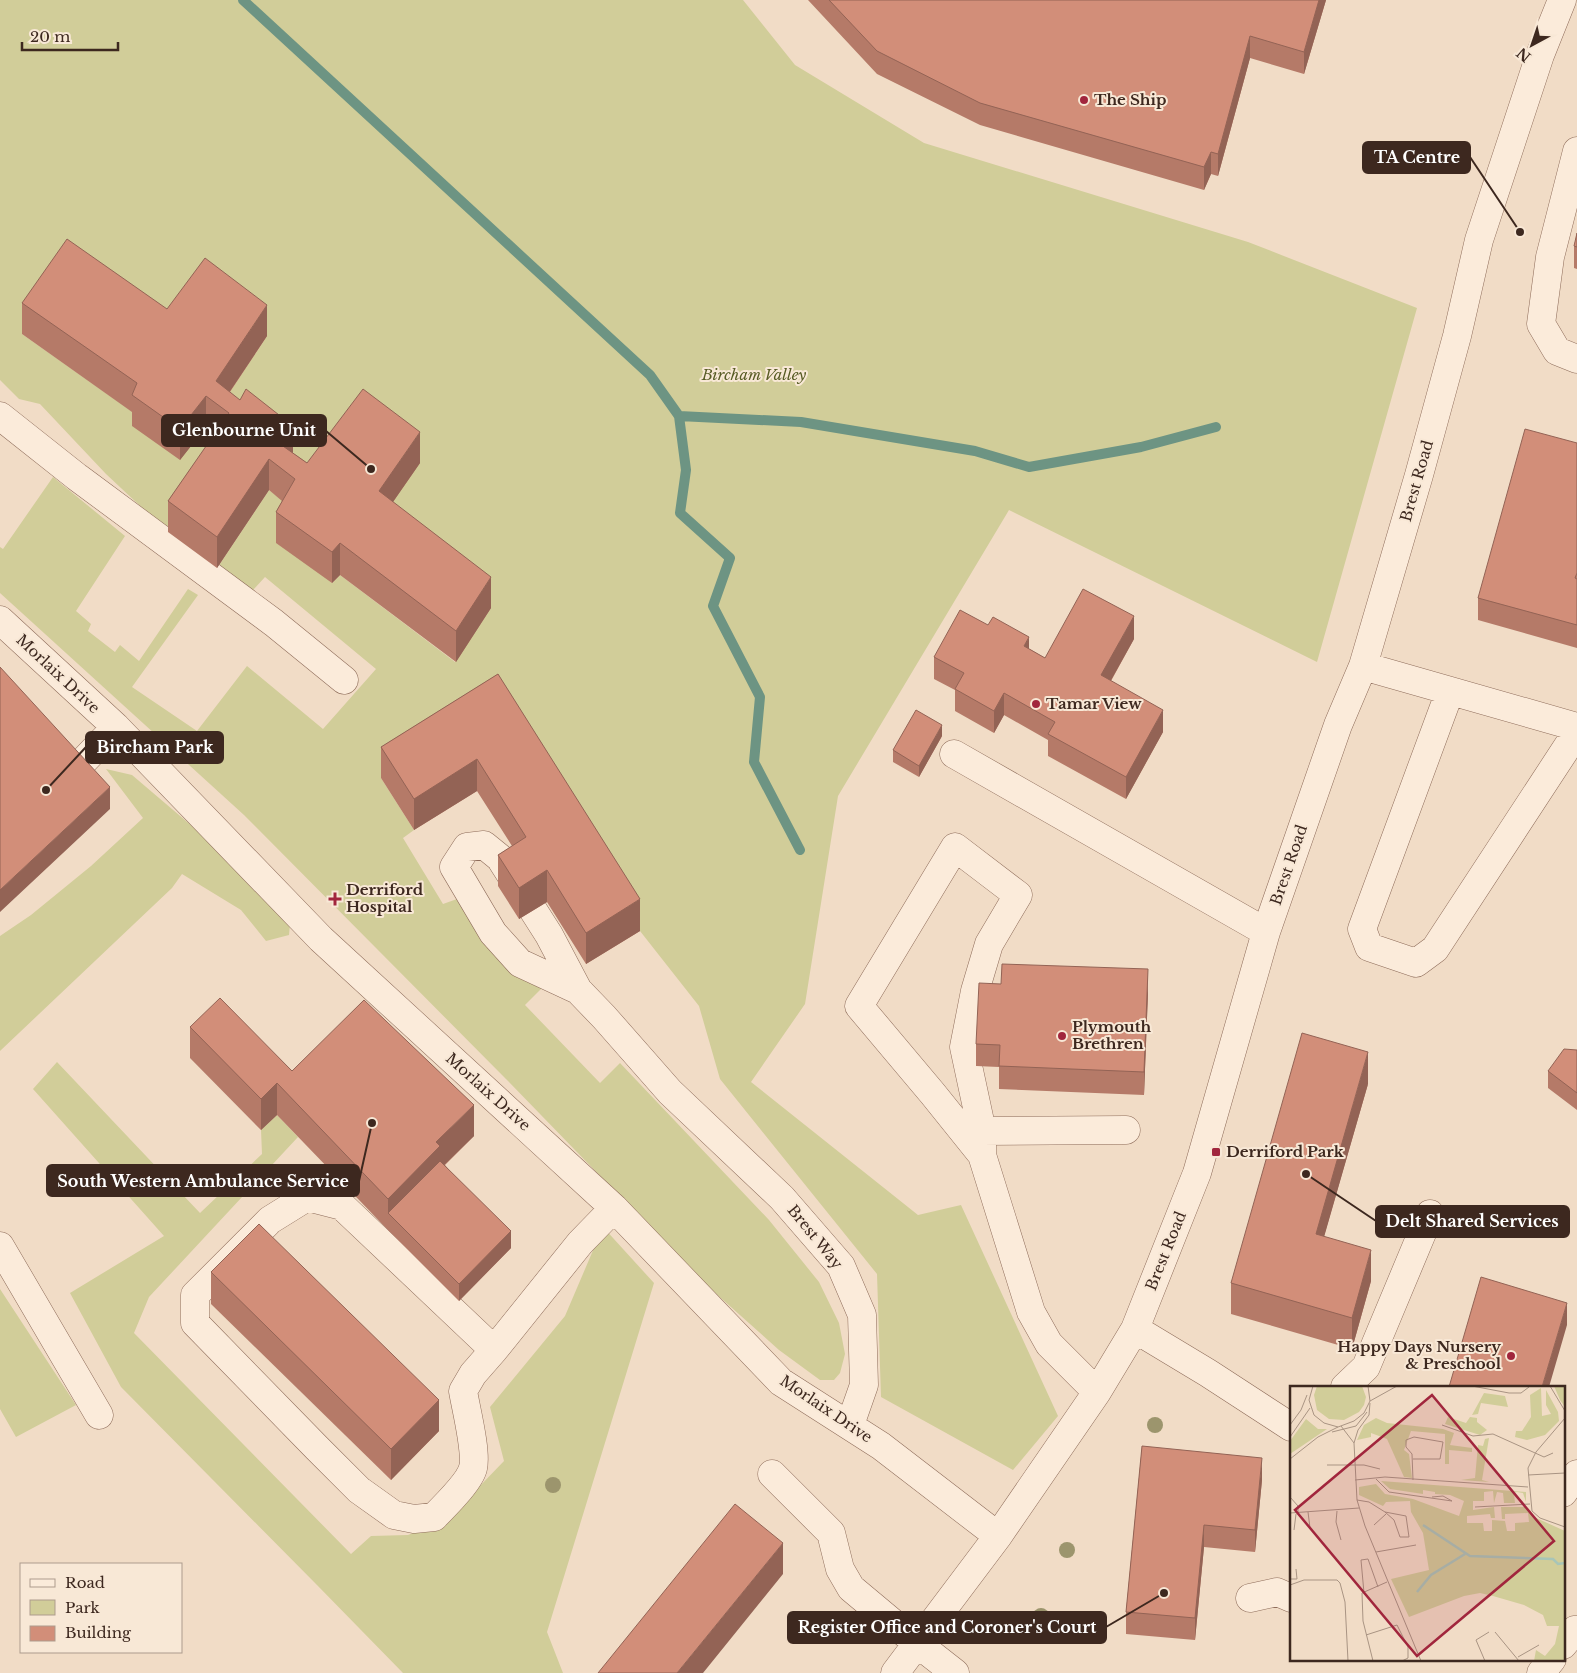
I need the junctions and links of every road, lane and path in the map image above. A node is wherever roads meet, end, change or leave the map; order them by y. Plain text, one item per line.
1 (1562, 0) edge
2 (1577, 151) edge
3 (1577, 359) edge
4 (0, 416) edge
5 (0, 620) edge
6 (1363, 666) junction
7 (344, 680) dead end
8 (1450, 691) junction
9 (116, 727) junction
10 (1577, 727) edge
11 (1577, 732) edge
12 (954, 754) dead end
13 (75, 770) edge
14 (1266, 932) junction
15 (578, 990) junction
16 (1126, 1130) dead end
17 (982, 1143) junction
18 (614, 1208) junction
19 (1430, 1214) dead end
20 (0, 1246) edge
21 (1135, 1329) junction
22 (494, 1350) junction
23 (1346, 1386) edge
24 (1097, 1392) junction
25 (99, 1415) dead end
26 (1290, 1425) edge
27 (850, 1426) junction
28 (772, 1474) dead end
29 (1577, 1474) edge
30 (1564, 1492) edge
31 (998, 1536) junction
32 (1250, 1598) dead end
33 (1290, 1598) edge
34 (918, 1644) junction
35 (1551, 1660) edge
36 (895, 1673) edge
37 (955, 1673) edge
38 (1541, 1673) edge

1 - 6 street, Brest Road
2 - 3 street
4 - 7 street
5 - 9 street, Morlaix Drive
6 - 8 street
6 - 14 street, Brest Road
8 - 10 street
8 - 11 street
9 - 13 street
9 - 18 street, Morlaix Drive
12 - 14 street
14 - 21 street, Brest Road
15 - 15 street
15 - 27 street, Brest Way
16 - 17 street
17 - 17 street
17 - 24 street
18 - 22 street
18 - 27 street, Morlaix Drive
19 - 23 street
20 - 25 street
21 - 24 street, Brest Road
21 - 26 street
22 - 22 street
24 - 31 street, Brest Road
27 - 31 street, Morlaix Drive
28 - 34 street
29 - 30 street
31 - 34 street, Brest Road
32 - 33 street
34 - 36 street, Brest Road
34 - 37 street
35 - 38 street

